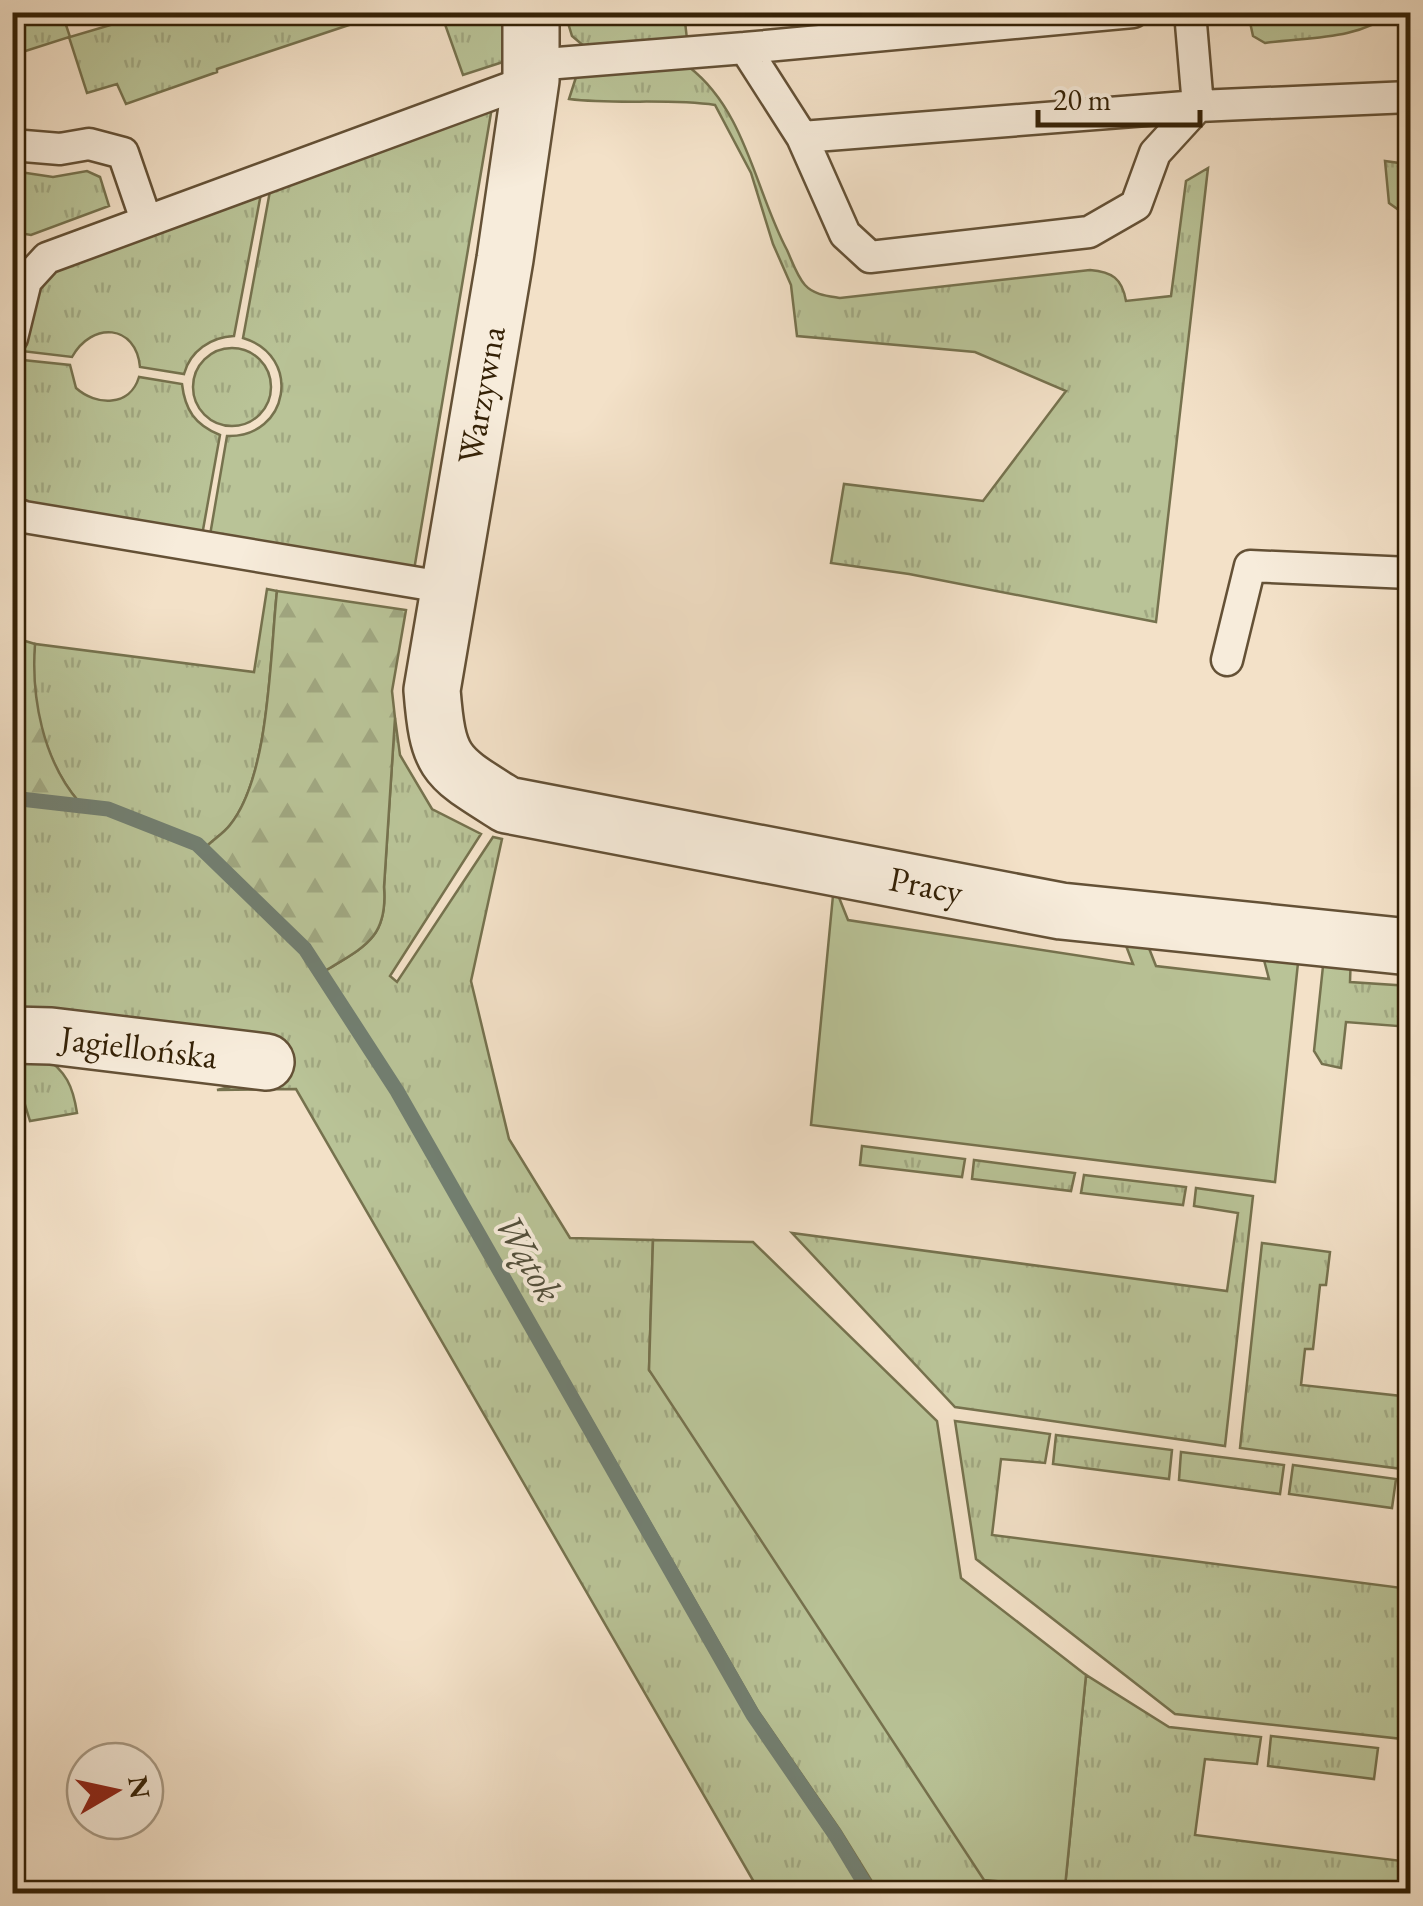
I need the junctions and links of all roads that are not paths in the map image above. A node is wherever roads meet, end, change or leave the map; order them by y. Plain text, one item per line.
1 (1133, 12) edge
2 (1190, 12) edge
3 (744, 48) junction
4 (532, 53) edge
5 (1410, 97) edge
6 (1198, 106) junction
7 (802, 137) junction
8 (12, 146) edge
9 (146, 220) junction
10 (12, 338) edge
11 (12, 512) edge
12 (1410, 573) edge
13 (449, 588) junction
14 (1227, 660) dead end
15 (454, 772) joint
16 (1410, 947) edge
17 (12, 1035) edge
18 (266, 1062) dead end

1 - 3 lane
2 - 6 lane
3 - 4 lane
3 - 7 lane
4 - 9 lane
4 - 13 street, Warzywna
5 - 6 lane
6 - 7 lane
6 - 7 lane
8 - 9 lane
9 - 10 lane
11 - 13 lane
12 - 14 lane
13 - 15 street, Warzywna
15 - 16 street, Pracy
17 - 18 street, Jagiellońska

